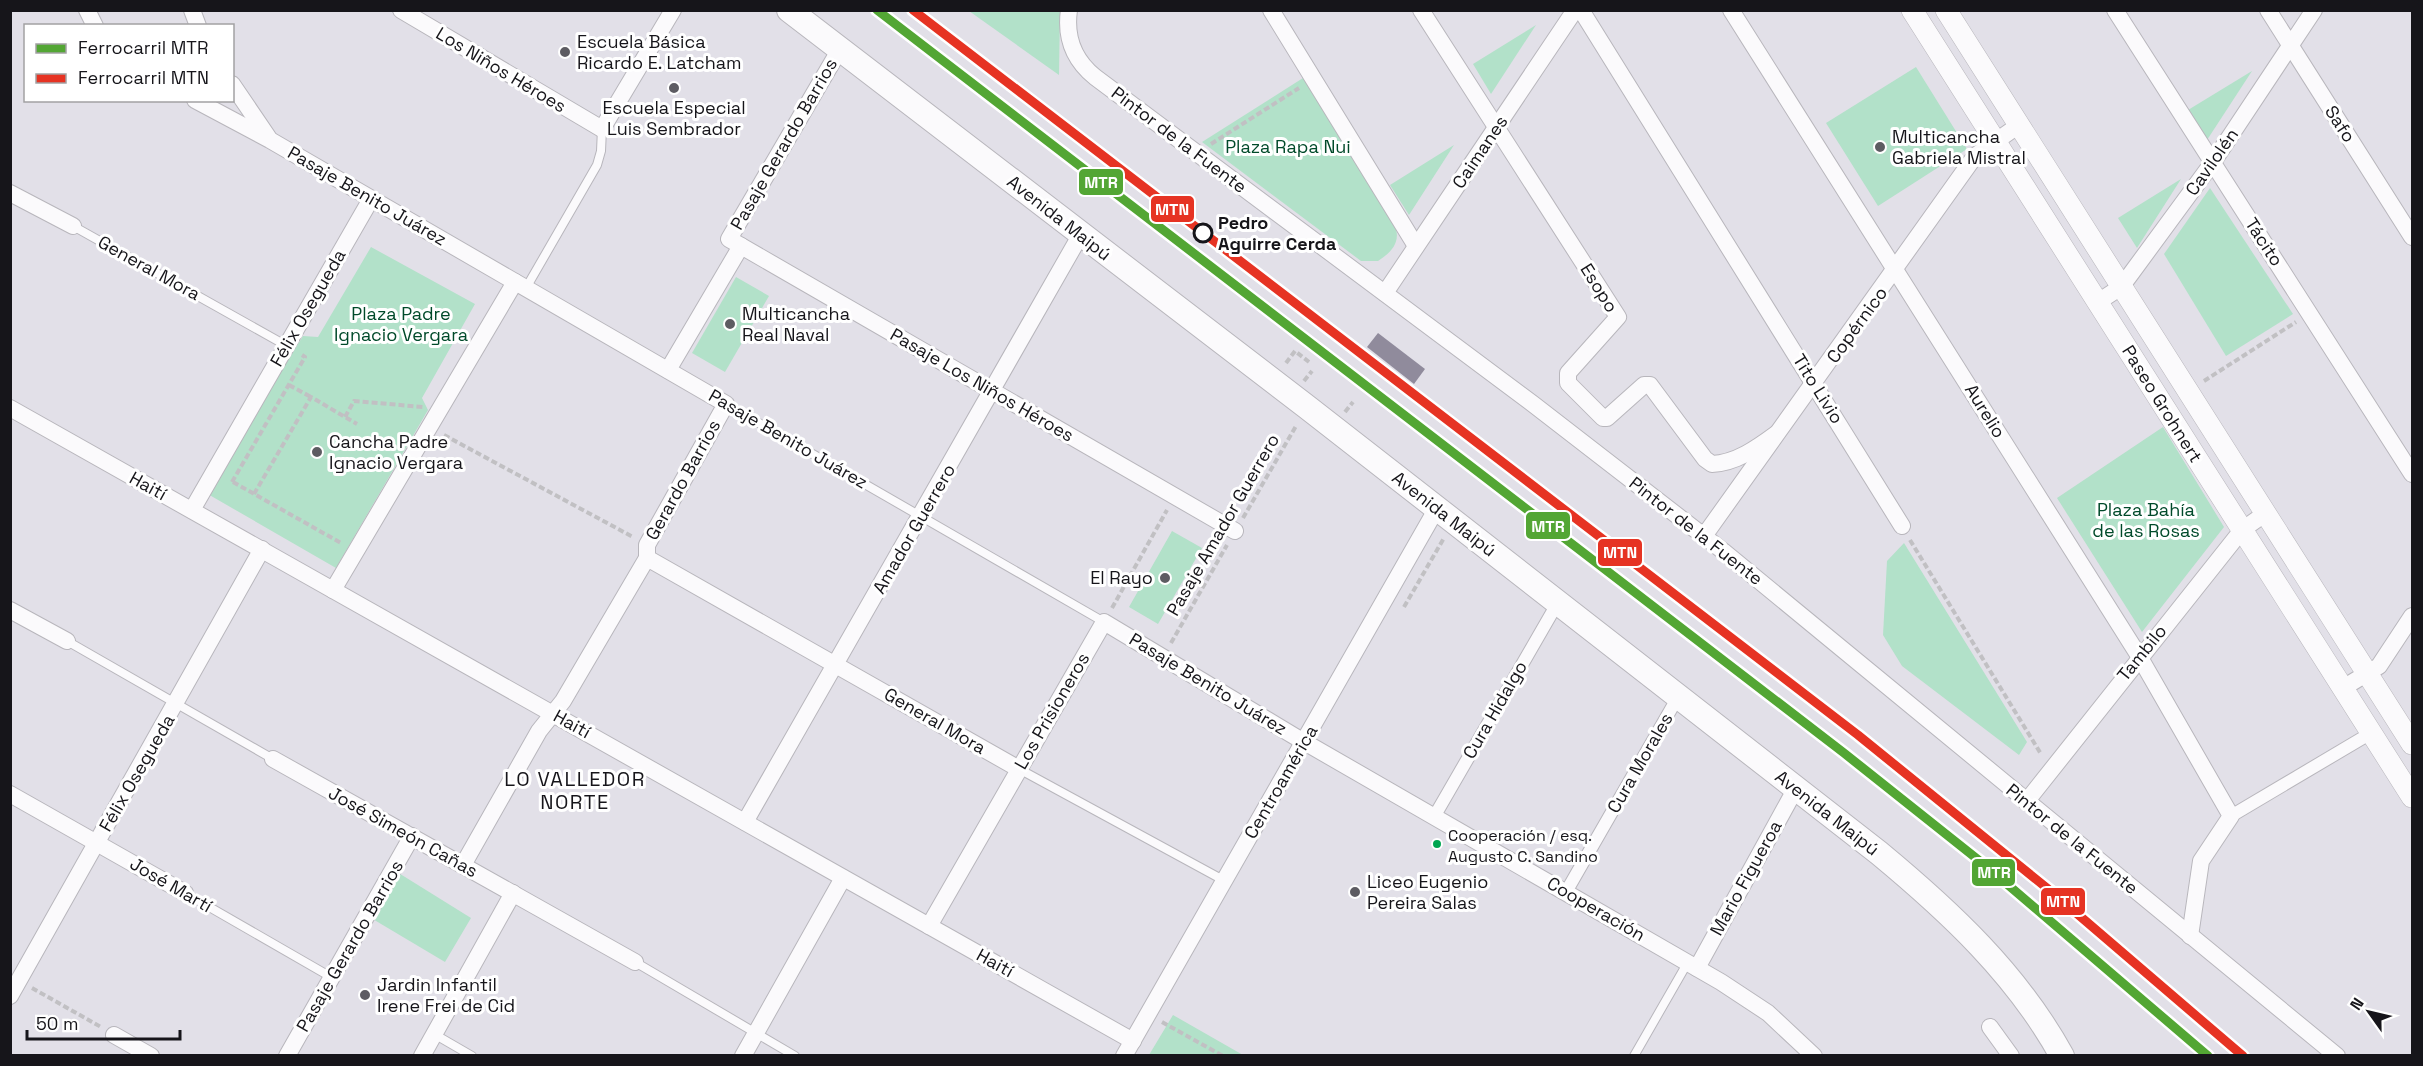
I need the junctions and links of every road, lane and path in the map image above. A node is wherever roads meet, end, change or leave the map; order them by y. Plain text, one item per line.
1 (87, 10) edge
2 (401, 10) edge
3 (674, 10) edge
4 (789, 10) edge
5 (1069, 10) edge
6 (1270, 10) edge
7 (1421, 10) edge
8 (1575, 10) edge
9 (1581, 10) edge
10 (1731, 10) edge
11 (1912, 10) edge
12 (1946, 10) edge
13 (2115, 10) edge
14 (2268, 10) edge
15 (2314, 10) edge
16 (94, 24) edge
17 (2290, 46) junction
18 (840, 50) junction
19 (1314, 78) junction
20 (234, 87) edge
21 (199, 102) edge
22 (2019, 125) junction
23 (1497, 127) junction
24 (602, 129) junction
25 (270, 140) junction
26 (1995, 141) junction
27 (1197, 153) junction
28 (2212, 162) junction
29 (10, 193) edge
30 (371, 199) junction
31 (73, 226) joint
32 (1081, 234) junction
33 (2412, 237) edge
34 (735, 242) junction
35 (1416, 246) junction
36 (1897, 269) junction
37 (520, 285) junction
38 (2121, 287) junction
39 (1385, 293) junction
40 (2098, 302) junction
41 (2310, 314) junction
42 (286, 346) junction
43 (1309, 362) dead end
44 (1283, 366) dead end
45 (668, 370) junction
46 (1312, 371) dead end
47 (1304, 381) dead end
48 (1815, 383) junction
49 (289, 385) dead end
50 (993, 390) junction
51 (2188, 391) junction
52 (311, 398) junction
53 (1353, 402) dead end
54 (726, 404) junction
55 (1306, 407) junction
56 (10, 408) edge
57 (345, 417) junction
58 (1353, 418) dead end
59 (433, 421) junction
60 (357, 424) dead end
61 (1776, 434) junction
62 (214, 471) junction
63 (2412, 474) edge
64 (254, 494) junction
65 (1175, 496) junction
66 (1437, 508) junction
67 (192, 510) junction
68 (2266, 513) junction
69 (921, 516) junction
70 (1902, 526) joint
71 (2242, 530) junction
72 (1235, 531) junction
73 (1704, 536) junction
74 (262, 549) junction
75 (355, 551) junction
76 (647, 552) junction
77 (333, 590) junction
78 (1557, 604) junction
79 (10, 610) edge
80 (2412, 616) edge
81 (1104, 622) junction
82 (68, 641) joint
83 (1163, 656) junction
84 (2139, 656) junction
85 (835, 665) junction
86 (2368, 673) junction
87 (2343, 688) junction
88 (1678, 697) junction
89 (177, 703) junction
90 (553, 714) junction
91 (2371, 733) junction
92 (1304, 742) junction
93 (2412, 744) edge
94 (273, 759) joint
95 (1019, 769) junction
96 (2050, 770) junction
97 (1796, 788) junction
98 (10, 794) edge
99 (2412, 797) edge
100 (2026, 802) junction
101 (2230, 816) junction
102 (1434, 817) junction
103 (745, 822) junction
104 (412, 836) junction
105 (97, 843) junction
106 (463, 865) junction
107 (843, 878) junction
108 (1225, 881) junction
109 (1566, 892) junction
110 (185, 893) joint
111 (513, 893) junction
112 (929, 926) junction
113 (2190, 936) junction
114 (635, 962) joint
115 (1692, 965) junction
116 (331, 977) junction
117 (19, 981) junction
118 (10, 996) edge
119 (1148, 1014) junction
120 (1990, 1028) dead end
121 (756, 1033) junction
122 (434, 1034) junction
123 (114, 1035) joint
124 (1128, 1048) edge
125 (2055, 1053) edge
126 (151, 1056) edge
127 (287, 1056) edge
128 (422, 1056) edge
129 (472, 1056) edge
130 (743, 1056) edge
131 (795, 1056) edge
132 (1223, 1056) edge
133 (1634, 1056) edge
134 (1814, 1056) edge
135 (2011, 1056) edge
136 (2337, 1056) edge

1 - 16 street
2 - 24 street, Los Niños Héroes
3 - 24 street
4 - 18 main road, Avenida Maipú
5 - 27 street, Pintor de la Fuente
6 - 19 street
7 - 23 street, Esopo
8 - 23 street, Caimanes
9 - 48 street, Tito Livio
10 - 36 street, Aurelio
11 - 26 street, Paseo Grohnert
12 - 22 street, Paseo Grohnert
13 - 28 street, Tácito
14 - 17 street, Safo
15 - 17 street, Cavilolén
17 - 28 street, Cavilolén
17 - 33 street, Safo
18 - 32 main road, Avenida Maipú
18 - 34 street, Pasaje Gerardo Barrios
19 - 27 path
19 - 35 street
20 - 25 street, Pasaje Benito Juárez
21 - 25 street, Pasaje Benito Juárez
22 - 26 street, Copérnico
22 - 38 street, Paseo Grohnert
23 - 35 street, Caimanes
23 - 61 street, Esopo
24 - 37 lane
25 - 30 street, Pasaje Benito Juárez
26 - 36 street, Copérnico
26 - 40 street, Paseo Grohnert
27 - 39 street, Pintor de la Fuente
28 - 38 street, Cavilolén
28 - 41 street, Tácito
29 - 31 street, General Mora
30 - 37 street, Pasaje Benito Juárez
30 - 42 street, Félix Osegueda
31 - 42 lane, General Mora
32 - 50 street, Amador Guerrero
32 - 55 main road, Avenida Maipú
34 - 45 street, Pasaje Gerardo Barrios
34 - 50 street, Pasaje Los Niños Héroes
35 - 39 street, Caimanes
36 - 48 street, Copérnico
36 - 84 street, Aurelio
37 - 45 street, Pasaje Benito Juárez
37 - 59 street
38 - 40 street, Cavilolén
38 - 51 street, Paseo Grohnert
39 - 73 street, Pintor de la Fuente
40 - 71 street, Paseo Grohnert
41 - 51 path
41 - 63 street, Tácito
42 - 62 street, Félix Osegueda
43 - 44 path
45 - 54 street, Pasaje Benito Juárez
46 - 47 path
48 - 61 street, Copérnico
48 - 70 street, Tito Livio
49 - 52 path
50 - 65 street, Pasaje Los Niños Héroes
50 - 69 street, Amador Guerrero
51 - 68 street, Paseo Grohnert
52 - 57 path
52 - 64 path
53 - 58 path
54 - 69 lane, Pasaje Benito Juárez
54 - 76 street, Gerardo Barrios
55 - 66 main road, Avenida Maipú
55 - 72 path, Pasaje Amador Guerrero
56 - 67 street, Haití
57 - 59 path
57 - 60 path
59 - 75 street
59 - 76 path
61 - 73 street, Copérnico
62 - 64 path
62 - 67 street, Félix Osegueda
64 - 75 path
65 - 72 street, Pasaje Los Niños Héroes
65 - 81 path
66 - 78 main road, Avenida Maipú
66 - 92 street, Centroamérica
67 - 74 street, Haití
68 - 71 street, Tambilo
68 - 86 street, Paseo Grohnert
69 - 81 lane, Pasaje Benito Juárez
69 - 85 street, Amador Guerrero
70 - 96 path
71 - 84 street, Tambilo
71 - 87 street, Paseo Grohnert
72 - 83 path, Pasaje Amador Guerrero
73 - 100 street, Pintor de la Fuente
74 - 77 street, Haití
74 - 89 street, Félix Osegueda
75 - 77 street
76 - 85 street, General Mora
76 - 90 street
77 - 90 street, Haití
78 - 88 main road, Avenida Maipú
78 - 102 street, Cura Hidalgo
79 - 82 street, José Simeón Cañas
80 - 86 street
81 - 83 street, Pasaje Benito Juárez
81 - 95 street, Los Prisioneros
82 - 89 lane, José Simeón Cañas
83 - 92 street, Pasaje Benito Juárez
84 - 96 street, Tambilo
84 - 101 street, Aurelio
85 - 95 street, General Mora
85 - 103 street, Amador Guerrero
86 - 87 street
86 - 93 street, Paseo Grohnert
87 - 91 street, Paseo Grohnert
88 - 97 main road, Avenida Maipú
88 - 109 street, Cura Morales
89 - 94 lane, José Simeón Cañas
89 - 105 street, Félix Osegueda
90 - 103 street, Haití
90 - 106 street
91 - 99 street, Paseo Grohnert
91 - 101 street
92 - 102 street, Cooperación
92 - 108 street, Centroamérica
94 - 104 street, José Simeón Cañas
95 - 108 lane, General Mora
95 - 112 street, Los Prisioneros
96 - 100 street, Tambilo
97 - 115 street, Mario Figueroa
97 - 125 main road, Avenida Maipú
98 - 105 street, José Martí
100 - 113 street, Pintor de la Fuente
101 - 113 street
102 - 109 street, Cooperación
103 - 107 street, Haití
104 - 106 street, José Simeón Cañas
104 - 116 street, Pasaje Gerardo Barrios
105 - 110 street, José Martí
105 - 117 street, Félix Osegueda
106 - 111 street, José Simeón Cañas
107 - 112 street, Haití
107 - 121 street
108 - 119 street, Centroamérica
109 - 115 street, Cooperación
110 - 116 lane, José Martí
111 - 114 street, José Simeón Cañas
111 - 122 street
112 - 124 street, Haití
113 - 136 street, Pintor de la Fuente
114 - 121 lane, José Simeón Cañas
115 - 133 lane
115 - 134 street, Cooperación
116 - 127 street, Pasaje Gerardo Barrios
117 - 118 street, Félix Osegueda
117 - 123 path
119 - 124 street, Centroamérica
119 - 132 path
120 - 135 street
121 - 130 street
121 - 131 lane, José Simeón Cañas
122 - 128 street
122 - 129 lane
123 - 126 street

